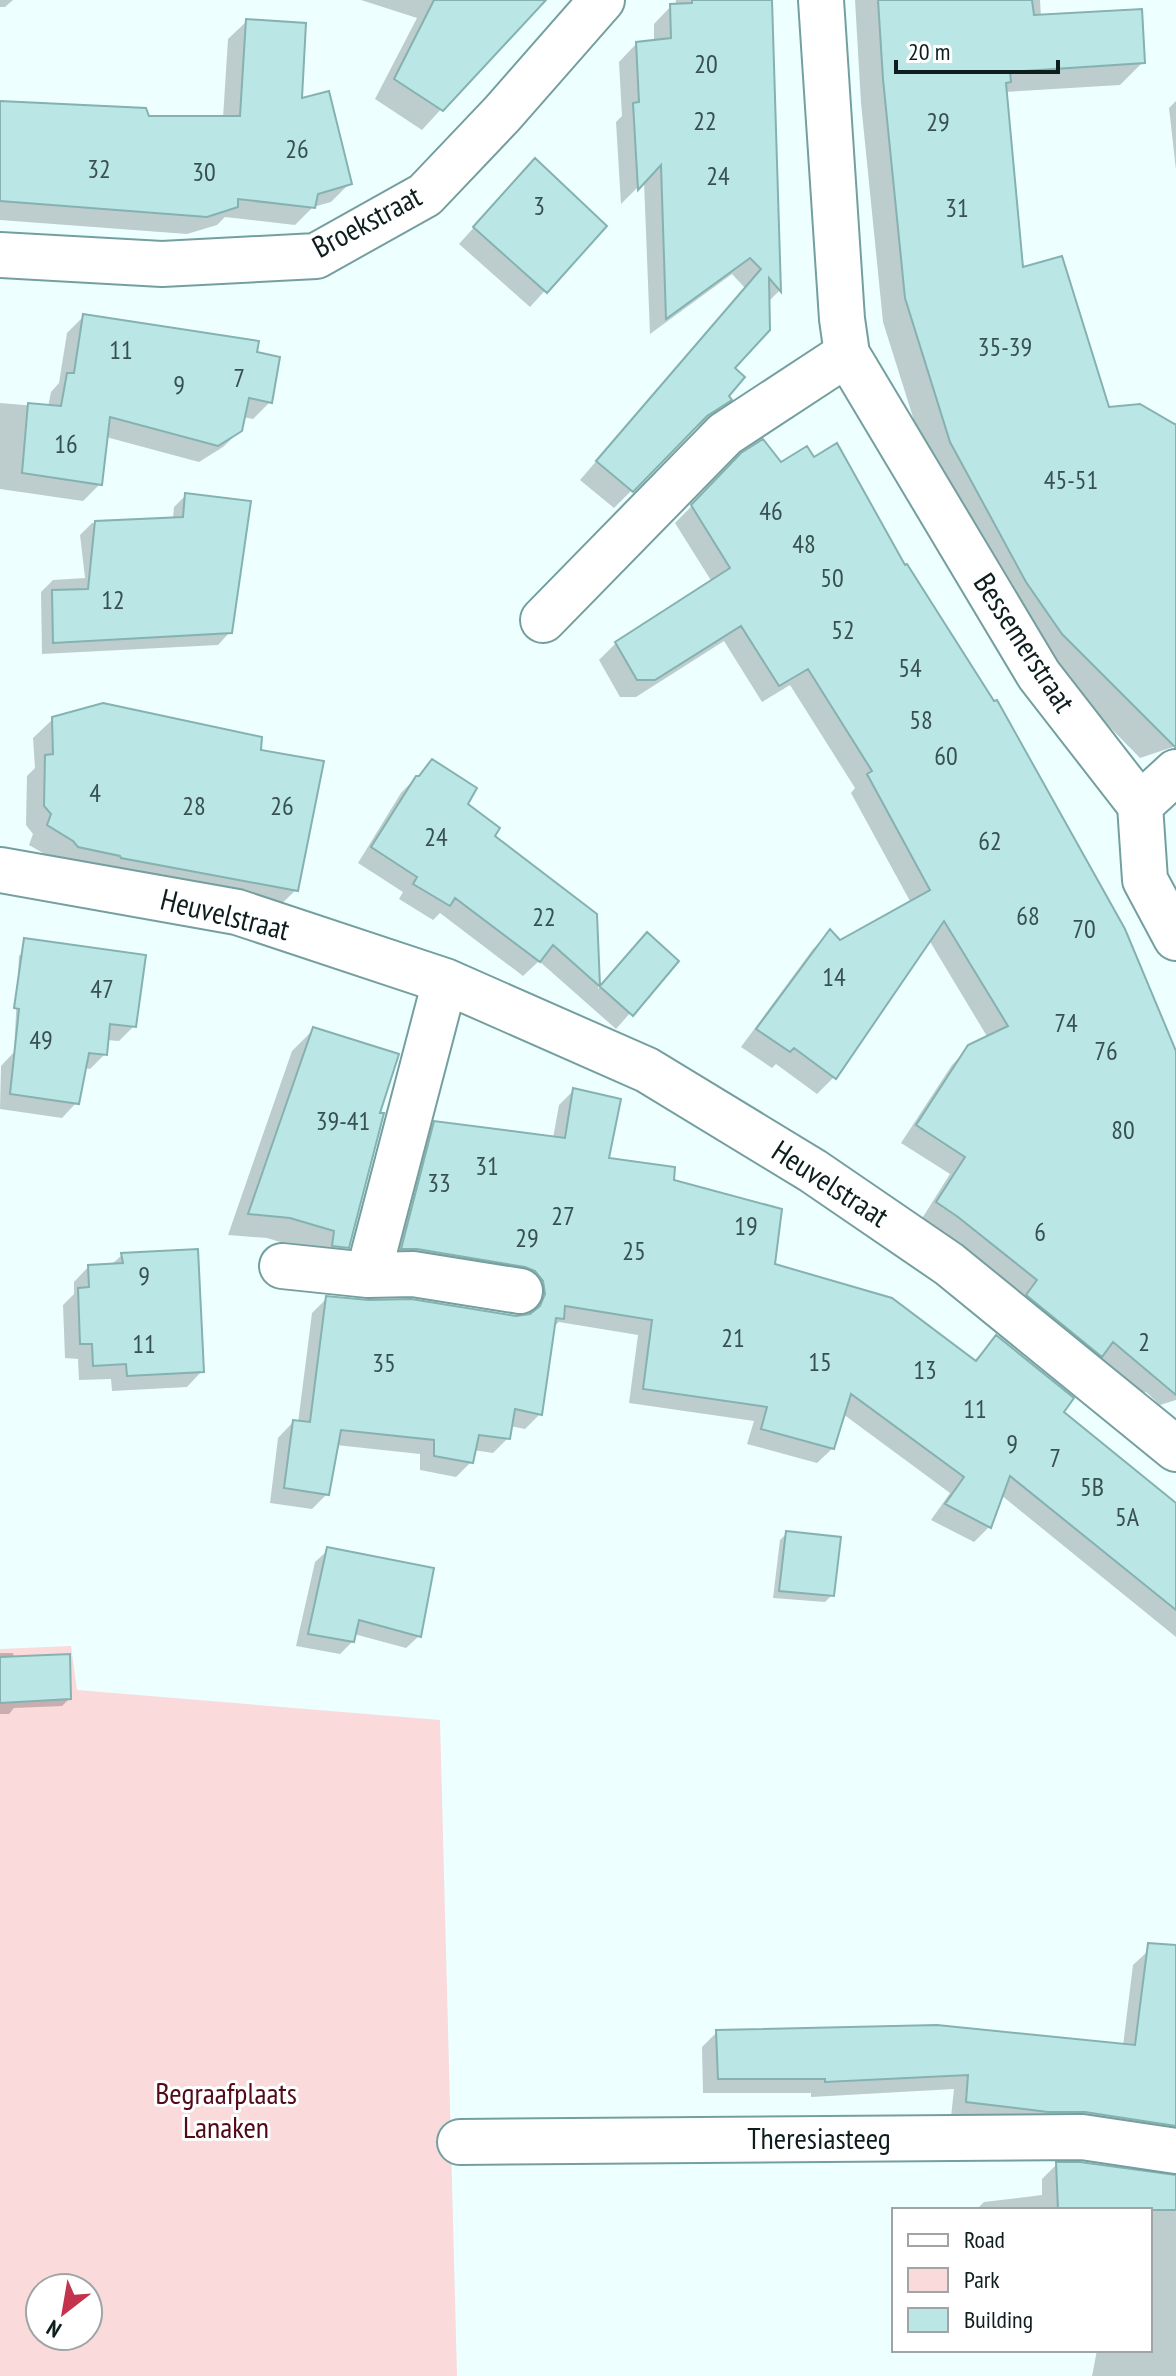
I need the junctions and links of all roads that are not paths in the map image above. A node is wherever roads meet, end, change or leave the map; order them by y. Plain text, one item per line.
1 (602, 0) edge
2 (821, 0) edge
3 (0, 255) edge
4 (847, 354) junction
5 (543, 620) dead end
6 (1176, 772) edge
7 (1140, 805) junction
8 (0, 870) edge
9 (1176, 938) edge
10 (445, 981) junction
11 (282, 1266) dead end
12 (368, 1275) junction
13 (520, 1291) dead end
14 (1176, 1449) edge
15 (460, 2142) dead end
16 (1176, 2151) edge

1 - 3 street, Broekstraat
2 - 4 street, Bessemerstraat
4 - 5 street
4 - 7 street, Bessemerstraat
6 - 7 street
7 - 9 street
8 - 10 street, Heuvelstraat
10 - 12 street
10 - 14 street, Heuvelstraat
11 - 12 street
12 - 13 street
15 - 16 street, Theresiasteeg

